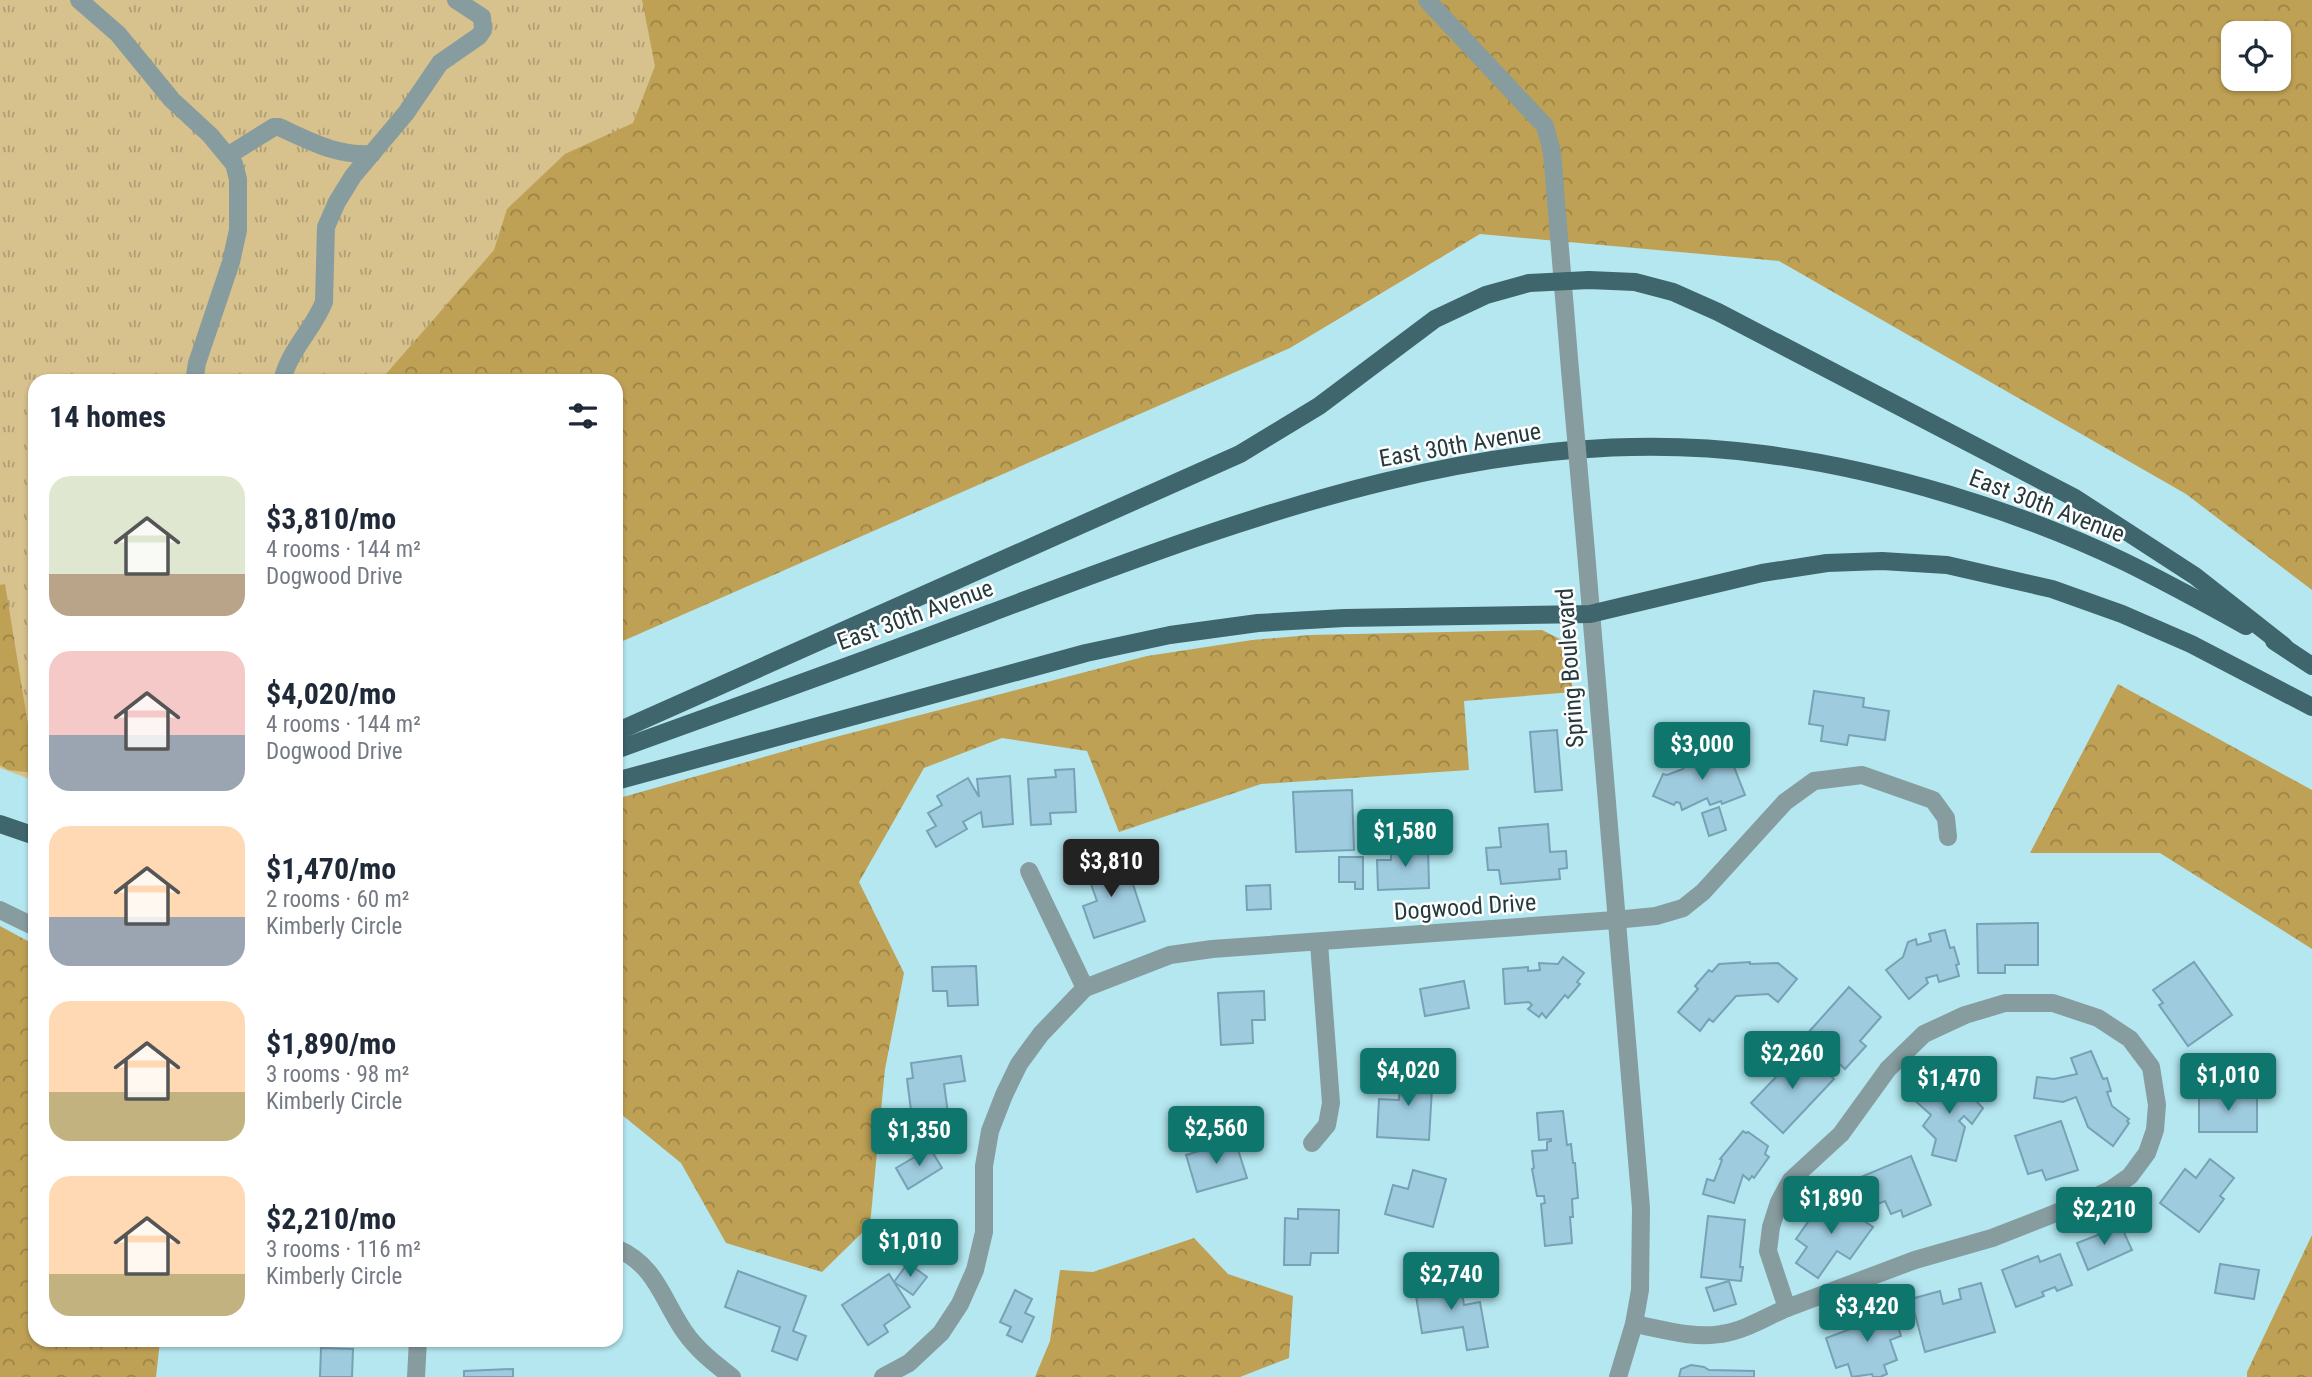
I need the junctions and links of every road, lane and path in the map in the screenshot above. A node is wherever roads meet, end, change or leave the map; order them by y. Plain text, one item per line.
1 (79, 0) edge
2 (456, 0) edge
3 (1427, 0) edge
4 (372, 154) junction
5 (229, 155) junction
6 (1563, 281) junction
7 (195, 374) edge
8 (285, 374) edge
9 (1590, 614) junction
10 (2284, 646) junction
11 (2312, 666) edge
12 (2312, 708) edge
13 (623, 729) edge
14 (623, 747) edge
15 (623, 779) edge
16 (0, 824) edge
17 (28, 834) edge
18 (1948, 837) dead end
19 (1029, 871) dead end
20 (0, 910) edge
21 (1615, 920) junction
22 (28, 924) edge
23 (1319, 943) junction
24 (1085, 988) junction
25 (1312, 1143) dead end
26 (623, 1252) edge
27 (1787, 1308) junction
28 (1634, 1324) junction
29 (418, 1347) edge
30 (416, 1377) edge
31 (732, 1377) edge
32 (883, 1377) edge
33 (1618, 1377) edge

1 - 5 street
2 - 4 street
3 - 6 street, Spring Boulevard
4 - 5 street
4 - 8 street
5 - 7 street
6 - 9 street, Spring Boulevard, bridge
6 - 10 main road
6 - 13 main road
9 - 12 main road
9 - 15 main road
9 - 21 street, Spring Boulevard
10 - 11 main road, East 30th Avenue
10 - 14 main road, East 30th Avenue
16 - 17 main road
18 - 21 street, Dogwood Drive
19 - 24 street
20 - 22 street
21 - 23 street, Dogwood Drive
21 - 28 street, Spring Boulevard
23 - 24 street, Dogwood Drive
23 - 25 street
24 - 32 street, Dogwood Drive
26 - 31 street
27 - 27 street
27 - 28 street
28 - 33 street, Spring Boulevard
29 - 30 street

